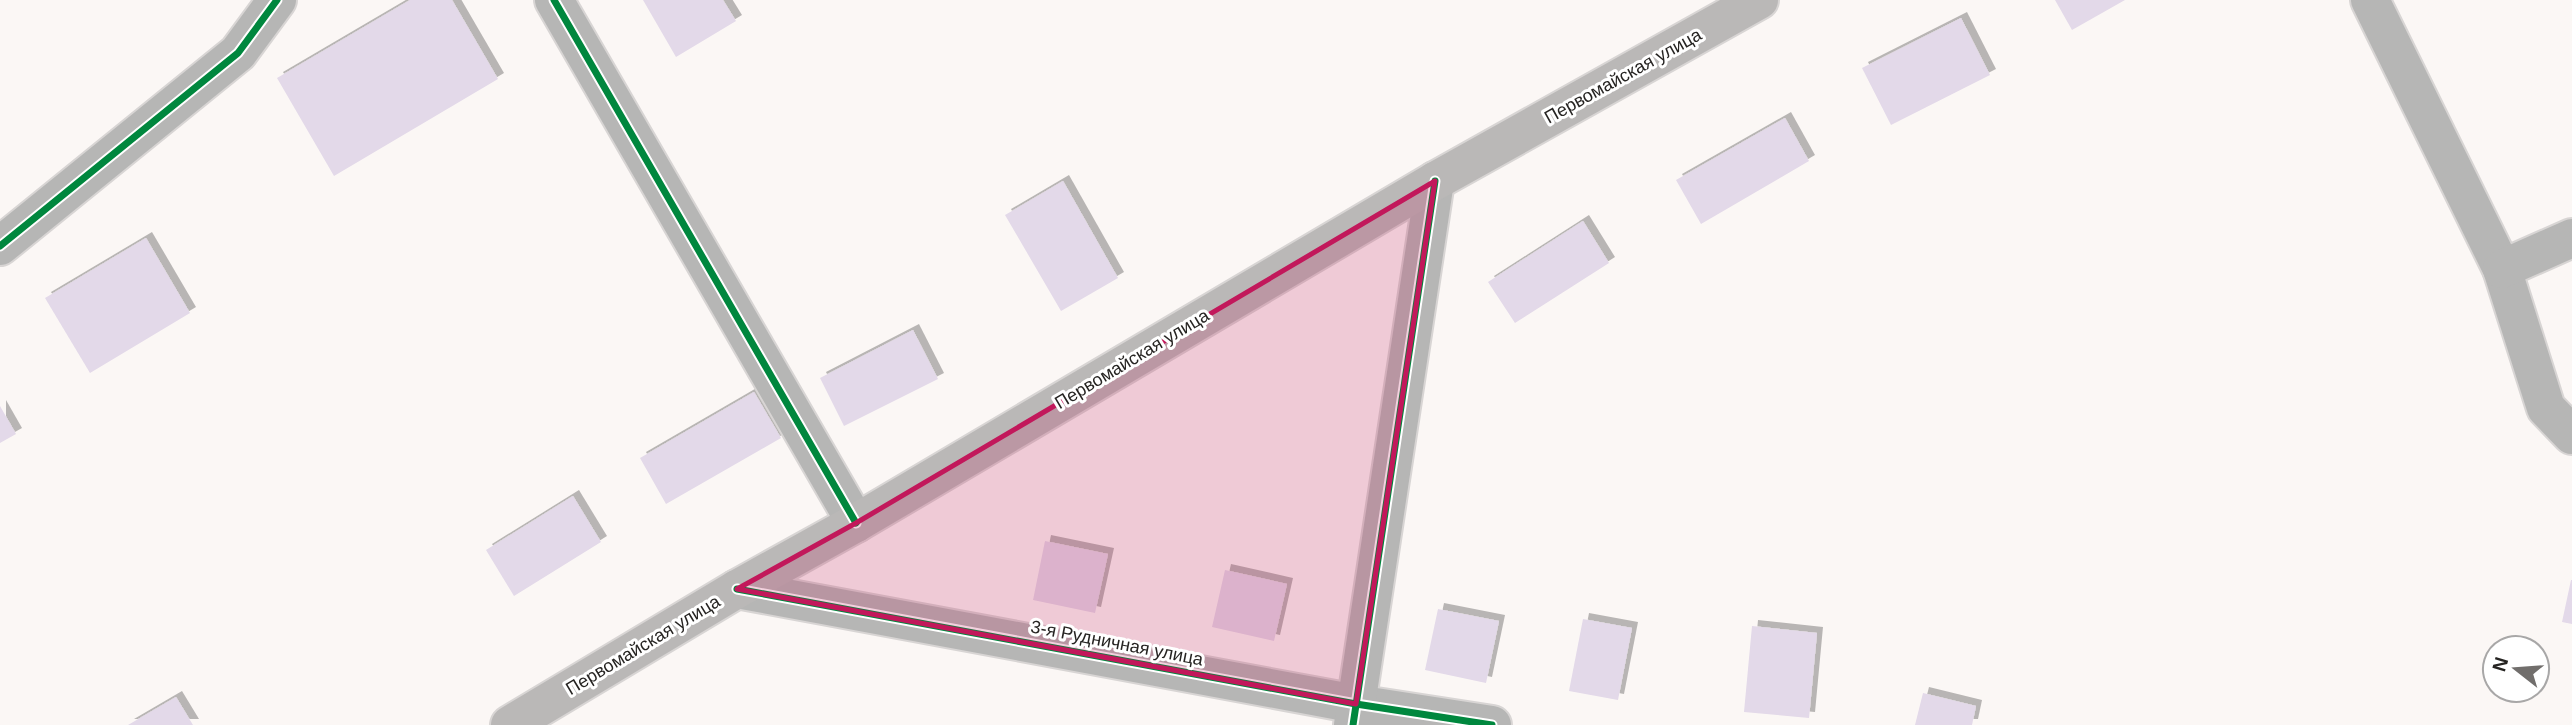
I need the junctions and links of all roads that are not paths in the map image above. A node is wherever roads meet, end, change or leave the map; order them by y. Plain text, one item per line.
1 (277, 0) edge
2 (554, 0) edge
3 (1759, 0) edge
4 (2370, 0) edge
5 (1435, 181) junction
6 (2572, 238) edge
7 (0, 246) edge
8 (2501, 269) junction
9 (2572, 435) edge
10 (856, 523) junction
11 (737, 589) junction
12 (1354, 715) edge
13 (510, 725) edge
14 (1492, 725) edge

1 - 7 street
2 - 10 street
3 - 5 main road, Первомайская улица
4 - 8 street
5 - 10 main road, Первомайская улица
5 - 12 street
6 - 8 street
8 - 9 street
10 - 11 main road, Первомайская улица
11 - 12 street, 3-я Рудничная улица
11 - 13 main road, Первомайская улица
12 - 14 street, 3-я Рудничная улица

